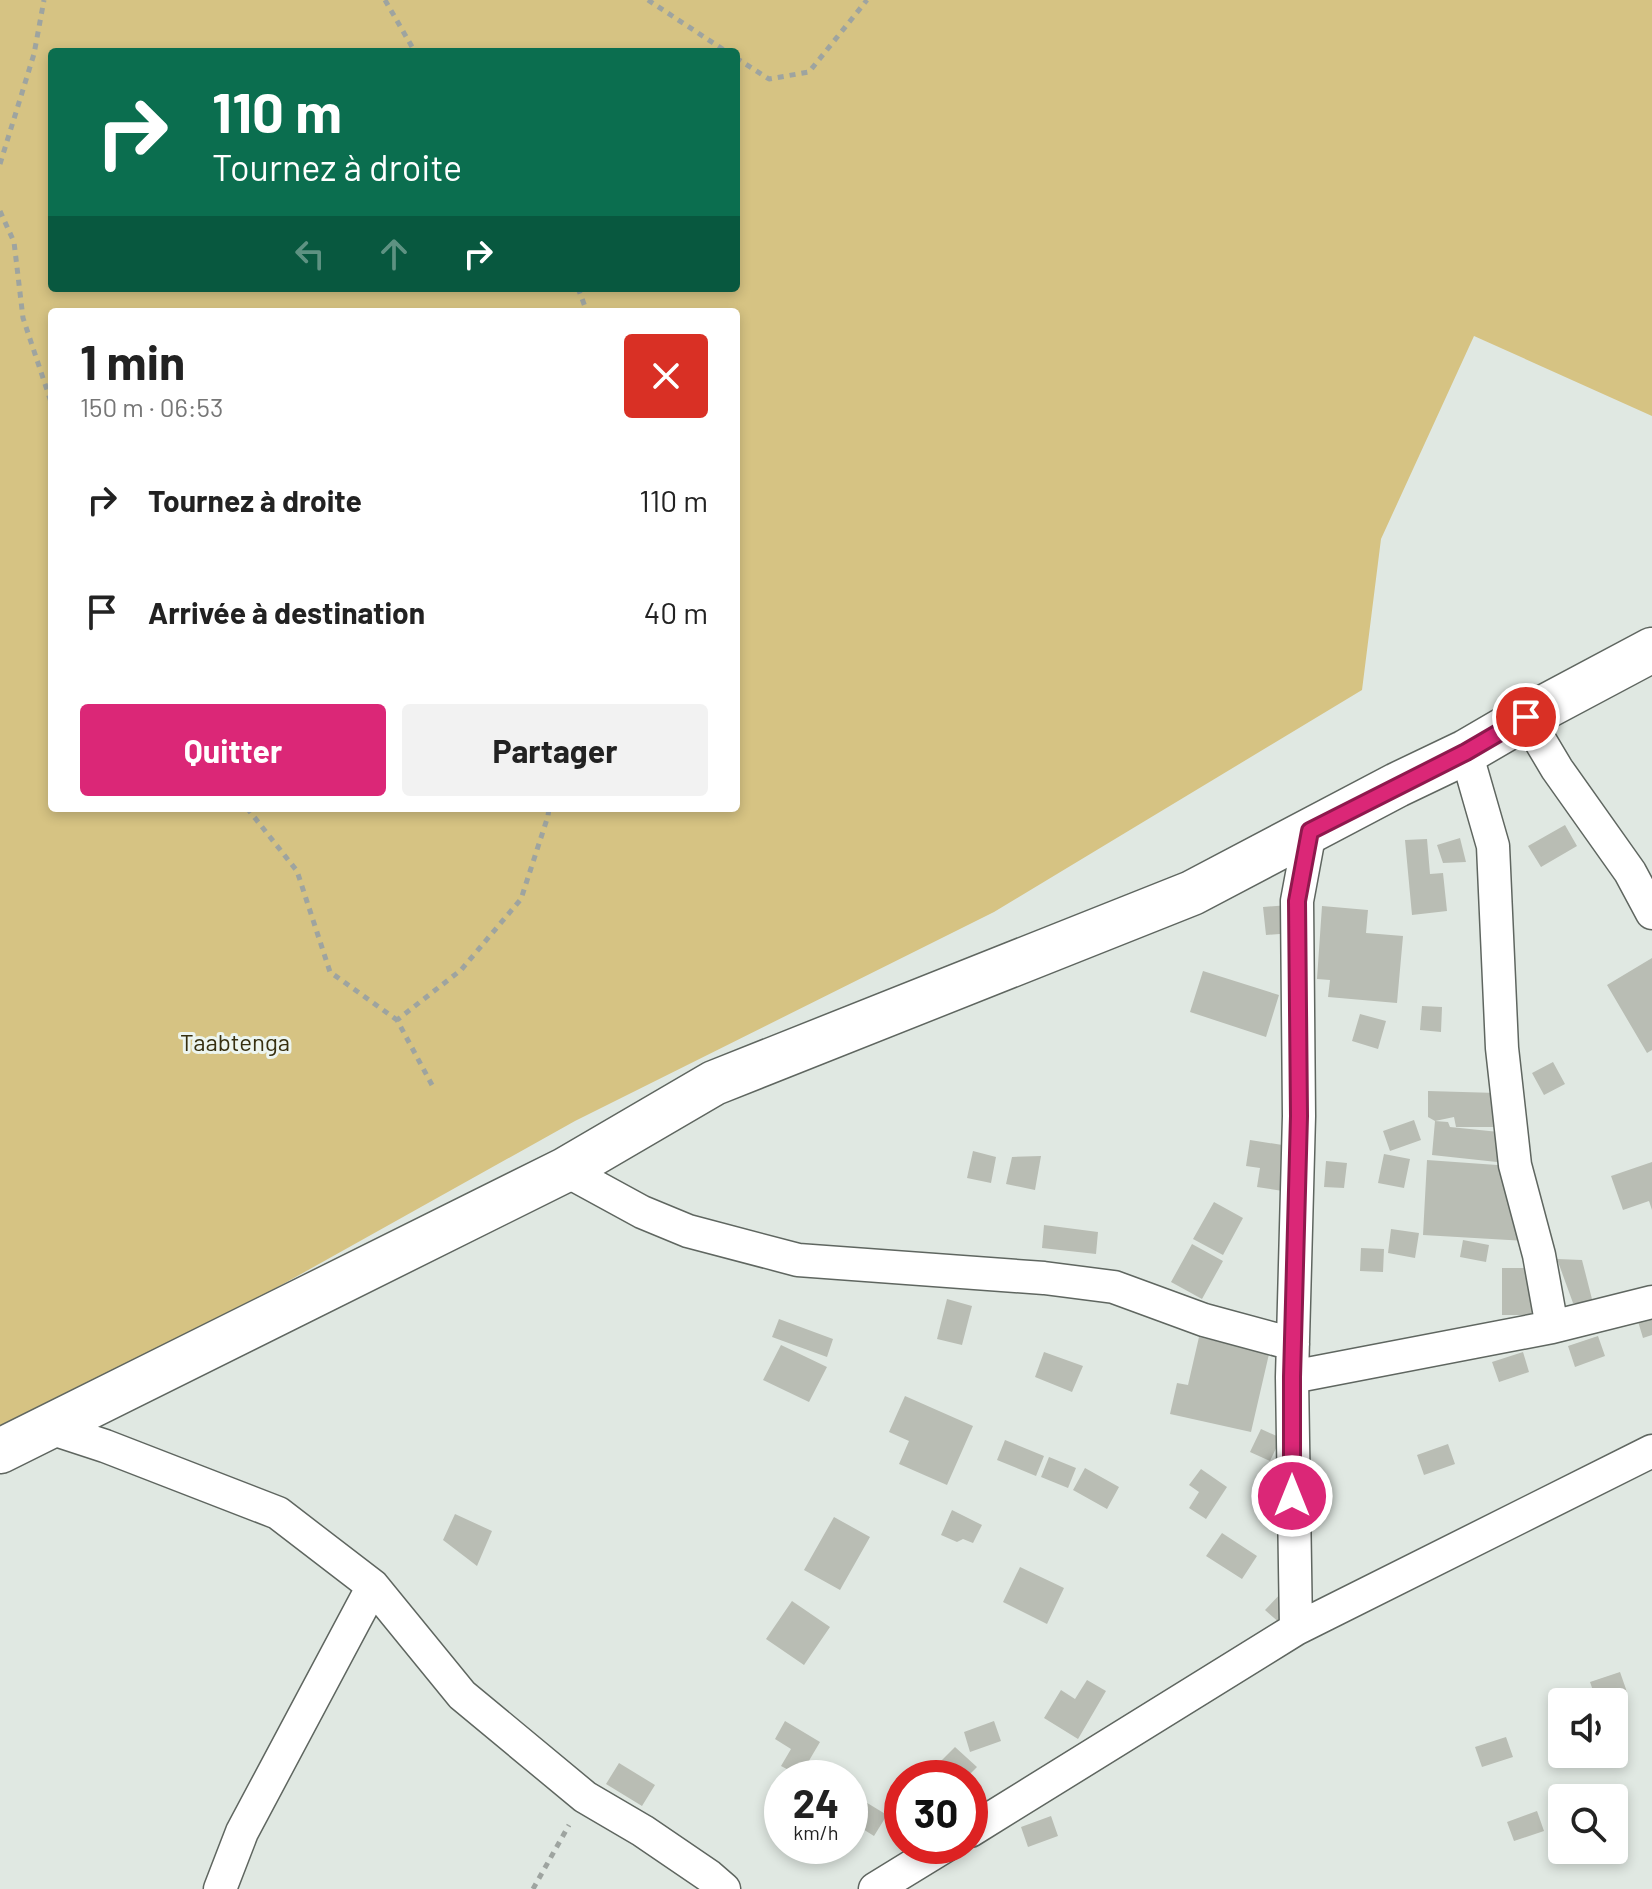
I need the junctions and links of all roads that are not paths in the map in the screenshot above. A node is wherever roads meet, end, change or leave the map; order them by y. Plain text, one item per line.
1 (1652, 650) edge
2 (1526, 717) junction
3 (1466, 752) junction
4 (1310, 831) junction
5 (1649, 899) edge
6 (565, 1170) junction
7 (1652, 1302) edge
8 (1552, 1327) junction
9 (1293, 1344) junction
10 (1292, 1377) junction
11 (50, 1428) junction
12 (0, 1451) edge
13 (1652, 1451) edge
14 (373, 1586) junction
15 (1296, 1629) junction
16 (988, 1820) edge
17 (916, 1864) edge
18 (220, 1889) edge
19 (724, 1889) edge
20 (875, 1889) edge

1 - 2 street
2 - 3 street
2 - 5 street
3 - 4 street
3 - 8 street
4 - 6 street
4 - 9 street
6 - 9 street
6 - 11 street
7 - 8 street
8 - 10 street
9 - 10 street
10 - 15 street
11 - 12 street
11 - 14 street
13 - 15 street
14 - 18 street
14 - 19 street
15 - 16 street
17 - 20 street

